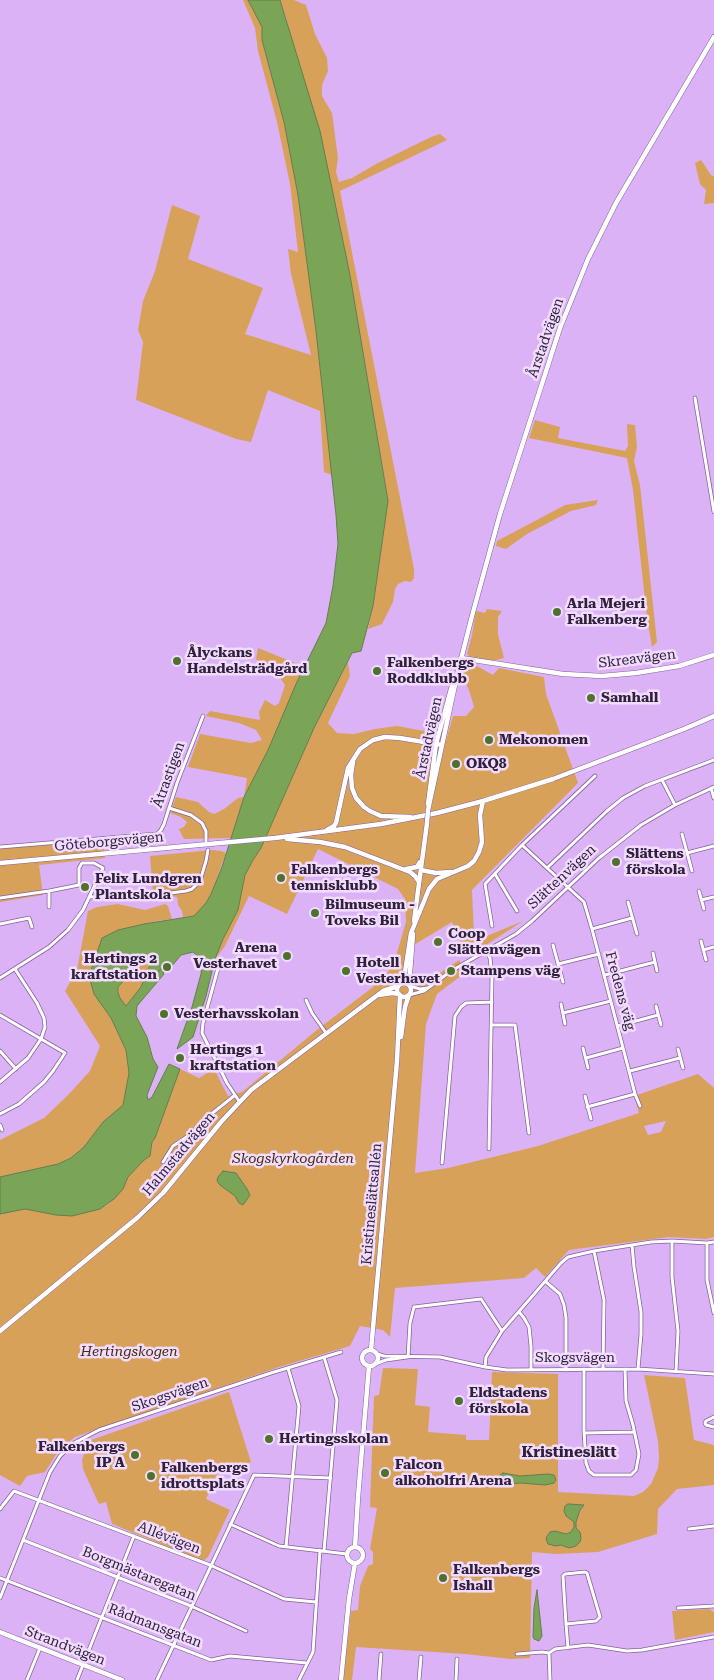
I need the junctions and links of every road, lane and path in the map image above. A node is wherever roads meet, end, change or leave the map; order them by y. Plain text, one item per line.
1 (714, 37) edge
2 (695, 398) dead end
3 (714, 512) edge
4 (714, 655) edge
5 (461, 658) junction
6 (472, 660) junction
7 (458, 671) junction
8 (454, 696) junction
9 (203, 716) dead end
10 (714, 716) edge
11 (439, 744) junction
12 (354, 757) junction
13 (714, 760) edge
14 (595, 776) dead end
15 (662, 780) junction
16 (713, 788) edge
17 (714, 798) edge
18 (483, 801) junction
19 (674, 805) junction
20 (169, 808) junction
21 (416, 817) junction
22 (314, 833) junction
23 (682, 834) dead end
24 (273, 838) junction
25 (206, 841) dead end
26 (522, 845) junction
27 (714, 846) edge
28 (0, 847) edge
29 (208, 850) dead end
30 (423, 853) junction
31 (687, 853) junction
32 (0, 862) edge
33 (400, 868) junction
34 (547, 868) junction
35 (421, 870) junction
36 (692, 871) dead end
37 (453, 872) junction
38 (495, 874) junction
39 (419, 883) junction
40 (568, 887) junction
41 (49, 891) junction
42 (699, 891) dead end
43 (89, 897) junction
44 (714, 897) edge
45 (0, 898) edge
46 (701, 900) junction
47 (628, 902) dead end
48 (50, 907) dead end
49 (704, 909) dead end
50 (517, 911) dead end
51 (632, 918) junction
52 (0, 924) edge
53 (413, 926) junction
54 (492, 926) dead end
55 (32, 927) dead end
56 (592, 928) junction
57 (636, 934) dead end
58 (701, 941) dead end
59 (554, 945) dead end
60 (714, 947) edge
61 (703, 950) junction
62 (486, 952) junction
63 (653, 953) dead end
64 (599, 954) junction
65 (706, 960) dead end
66 (220, 961) dead end
67 (655, 962) junction
68 (558, 964) junction
69 (15, 969) junction
70 (658, 971) dead end
71 (605, 976) junction
72 (0, 978) edge
73 (562, 982) dead end
74 (399, 985) junction
75 (410, 985) junction
76 (428, 988) junction
77 (378, 995) junction
78 (400, 995) junction
79 (409, 995) junction
80 (306, 1000) dead end
81 (611, 1001) junction
82 (492, 1002) junction
83 (561, 1004) dead end
84 (656, 1006) dead end
85 (563, 1013) junction
86 (0, 1015) edge
87 (658, 1015) junction
88 (565, 1024) dead end
89 (661, 1025) dead end
90 (492, 1026) junction
91 (618, 1026) junction
92 (326, 1033) junction
93 (41, 1039) junction
94 (583, 1048) dead end
95 (623, 1048) junction
96 (678, 1049) dead end
97 (0, 1051) edge
98 (586, 1058) junction
99 (680, 1058) junction
100 (397, 1061) junction
101 (588, 1068) dead end
102 (683, 1068) dead end
103 (16, 1069) junction
104 (630, 1071) junction
105 (0, 1082) edge
106 (635, 1094) junction
107 (234, 1096) junction
108 (584, 1096) dead end
109 (239, 1101) junction
110 (640, 1106) dead end
111 (587, 1107) junction
112 (0, 1114) edge
113 (590, 1119) dead end
114 (0, 1125) edge
115 (2, 1130) dead end
116 (529, 1133) dead end
117 (489, 1149) dead end
118 (163, 1162) dead end
119 (442, 1163) dead end
120 (672, 1241) junction
121 (714, 1242) edge
122 (707, 1243) junction
123 (632, 1245) junction
124 (594, 1251) junction
125 (546, 1282) junction
126 (519, 1312) junction
127 (714, 1313) edge
128 (0, 1331) edge
129 (502, 1331) junction
130 (371, 1350) junction
131 (341, 1352) dead end
132 (377, 1354) junction
133 (408, 1356) junction
134 (324, 1358) junction
135 (375, 1364) junction
136 (369, 1366) junction
137 (486, 1367) junction
138 (288, 1368) junction
139 (714, 1368) edge
140 (584, 1369) junction
141 (603, 1369) junction
142 (625, 1369) junction
143 (638, 1369) junction
144 (531, 1370) junction
145 (566, 1370) junction
146 (676, 1371) junction
147 (714, 1374) edge
148 (714, 1417) edge
149 (714, 1427) edge
150 (634, 1432) junction
151 (585, 1433) junction
152 (293, 1476) junction
153 (331, 1478) junction
154 (39, 1500) junction
155 (0, 1509) edge
156 (230, 1524) junction
157 (714, 1526) edge
158 (690, 1529) dead end
159 (134, 1536) junction
160 (23, 1540) junction
161 (286, 1547) junction
162 (355, 1547) junction
163 (322, 1551) junction
164 (347, 1554) junction
165 (355, 1563) junction
166 (210, 1565) junction
167 (117, 1577) junction
168 (0, 1578) edge
169 (7, 1581) junction
170 (0, 1598) edge
171 (316, 1602) junction
172 (191, 1606) junction
173 (714, 1606) edge
174 (678, 1608) dead end
175 (101, 1618) junction
176 (566, 1624) junction
177 (246, 1631) dead end
178 (0, 1632) edge
179 (714, 1637) edge
180 (173, 1646) junction
181 (40, 1648) junction
182 (568, 1648) junction
183 (381, 1654) dead end
184 (517, 1654) dead end
185 (549, 1654) junction
186 (421, 1657) dead end
187 (457, 1659) dead end
188 (307, 1663) junction
189 (83, 1665) junction
190 (27, 1680) edge
191 (77, 1680) edge
192 (122, 1680) edge
193 (157, 1680) edge
194 (299, 1680) edge
195 (341, 1680) edge
196 (379, 1680) edge
197 (419, 1680) edge
198 (456, 1680) edge
199 (550, 1680) edge

1 - 5 main road, Årstadvägen
2 - 3 street
4 - 6 main road, Skreavägen
5 - 6 main road, Skreavägen
5 - 7 main road, Årstadvägen
6 - 8 main road
7 - 8 main road, Årstadvägen
7 - 11 main road, Årstadvägen
8 - 11 main road, Årstadvägen
9 - 20 street, Ätrastigen
10 - 18 main road
11 - 12 main road
11 - 30 main road, Årstadvägen, bridge
12 - 21 main road
12 - 22 main road
13 - 15 street
14 - 26 street
15 - 19 street
15 - 34 street
16 - 17 street
16 - 19 street, Slättenvägen
18 - 21 main road
18 - 37 main road
19 - 40 street, Slättenvägen
20 - 25 street
20 - 28 street, Ätrastigen
21 - 22 main road
22 - 24 main road
23 - 31 street
24 - 32 main road, Göteborgsvägen
24 - 33 main road
26 - 34 street, Fredens väg
26 - 38 street
27 - 31 street
29 - 43 street
30 - 33 main road
30 - 35 main road, Årstadvägen
31 - 36 street
33 - 39 main road
34 - 40 street, Fredens väg
35 - 37 main road
35 - 39 main road, Årstadvägen
37 - 53 main road
38 - 50 street
38 - 54 street
39 - 53 main road, Årstadvägen
40 - 56 street, Fredens väg
40 - 62 street, Slättenvägen
41 - 43 street
41 - 45 street
41 - 48 street
42 - 46 street
43 - 69 street
44 - 46 street
46 - 49 street
47 - 51 street
51 - 56 street
51 - 57 street
52 - 55 street
53 - 74 main road, Årstadvägen
53 - 75 main road, Årstadvägen
56 - 64 street, Fredens väg
58 - 61 street
59 - 68 street
60 - 61 street
61 - 65 street
62 - 76 street, Slättenvägen
62 - 82 street
63 - 67 street
64 - 68 street
64 - 71 street, Fredens väg
66 - 107 street
67 - 70 street
67 - 71 street
68 - 73 street
69 - 72 street
69 - 93 street
71 - 81 street, Fredens väg
74 - 75 main road
74 - 77 main road, Halmstadvägen
74 - 78 main road
75 - 76 street
75 - 79 main road
76 - 79 street, Slättenvägen
77 - 78 main road
77 - 92 main road, Halmstadvägen
78 - 79 main road
78 - 100 main road, Kristineslättsallén
79 - 100 main road, Kristineslättsallén
80 - 92 street
81 - 85 street
81 - 91 street, Fredens väg
82 - 90 street
82 - 119 street
83 - 85 street
84 - 87 street
85 - 88 street
86 - 93 street
87 - 89 street
87 - 91 street
90 - 116 street
90 - 117 street
91 - 95 street, Fredens väg
92 - 109 main road, Halmstadvägen
93 - 103 street
93 - 112 street
94 - 98 street
95 - 98 street
95 - 104 street, Fredens väg
96 - 99 street
97 - 103 street
98 - 101 street
99 - 102 street
99 - 104 street
100 - 130 main road, Kristineslättsallén
103 - 105 street
104 - 106 street, Fredens väg
106 - 110 street, Fredens väg
106 - 111 street
107 - 109 street
107 - 118 street
108 - 111 street
109 - 128 main road, Halmstadvägen
111 - 113 street
114 - 115 street
120 - 122 street
120 - 123 street
120 - 146 street
121 - 122 street
122 - 127 street
123 - 124 street
123 - 143 street
124 - 125 street
124 - 141 street
125 - 126 street
125 - 145 street
126 - 129 street
126 - 144 street
129 - 133 street
129 - 137 street
130 - 132 main road
130 - 136 main road
131 - 134 street, Skogsvägen
132 - 133 street, Skogsvägen
132 - 135 main road
133 - 135 street, Skogsvägen
133 - 137 street, Skogsvägen
134 - 138 street, Skogsvägen
134 - 153 street
135 - 136 main road
136 - 162 main road
137 - 144 street, Skogsvägen
138 - 152 street
138 - 154 street, Skogsvägen
139 - 147 street
140 - 141 street, Skogsvägen
140 - 145 street, Skogsvägen
140 - 151 street
141 - 142 street, Skogsvägen
142 - 143 street, Skogsvägen
142 - 150 street
143 - 146 street, Skogsvägen
144 - 145 street, Skogsvägen
146 - 147 street, Skogsvägen
148 - 149 street
150 - 151 street
150 - 151 street
152 - 153 street
152 - 156 street
152 - 161 street
153 - 163 street
154 - 155 street, Allévägen
154 - 159 street, Allévägen
154 - 160 street, Skogsvägen
156 - 161 street
156 - 166 street
157 - 158 street
159 - 166 street, Allévägen
159 - 167 street
160 - 167 street, Borgmästaregatan
160 - 169 street, Skogsvägen
161 - 163 street
162 - 164 main road
162 - 165 main road
163 - 164 street
163 - 171 street
164 - 165 main road
165 - 195 main road
166 - 171 street, Allévägen
166 - 172 street
167 - 172 street, Borgmästaregatan
167 - 175 street
168 - 169 street, Rådmansgatan
169 - 170 street, Skogsvägen
169 - 175 street, Rådmansgatan
171 - 188 street
172 - 177 street, Borgmästaregatan
172 - 180 street
173 - 174 street
175 - 180 street, Rådmansgatan
175 - 189 street
176 - 176 street
176 - 182 street
178 - 181 main road, Strandvägen
179 - 182 street
180 - 188 street, Rådmansgatan
180 - 193 street
181 - 189 main road, Strandvägen
181 - 190 street
182 - 185 street
183 - 196 street
184 - 185 street
185 - 199 street
186 - 197 street
187 - 198 street
188 - 194 street
189 - 191 street
189 - 192 main road, Strandvägen

